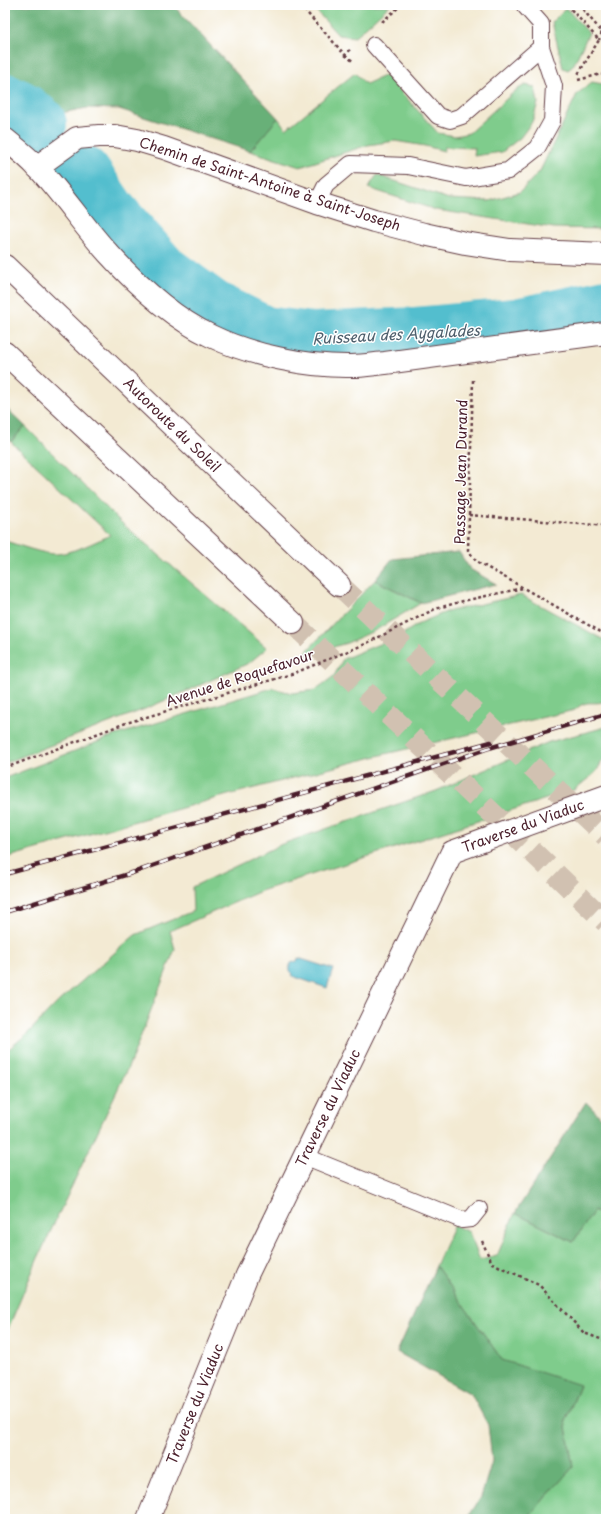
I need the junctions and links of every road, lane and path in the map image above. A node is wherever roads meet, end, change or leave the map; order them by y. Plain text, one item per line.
1 (300, 5) edge
2 (400, 5) edge
3 (524, 5) edge
4 (567, 5) edge
5 (579, 5) edge
6 (378, 25) dead end
7 (599, 40) junction
8 (374, 45) dead end
9 (541, 47) junction
10 (350, 50) dead end
11 (574, 81) dead end
12 (5, 139) edge
13 (38, 168) junction
14 (317, 203) junction
15 (606, 254) edge
16 (5, 266) edge
17 (606, 333) edge
18 (474, 352) junction
19 (5, 353) edge
20 (469, 515) junction
21 (606, 526) edge
22 (339, 585) tunnel mouth
23 (524, 588) junction
24 (293, 623) tunnel mouth
25 (606, 635) edge
26 (5, 768) edge
27 (606, 796) edge
28 (304, 1156) junction
29 (475, 1214) joint
30 (606, 1341) edge
31 (148, 1519) edge

1 - 10 path
2 - 6 path
3 - 9 lane
4 - 7 path
5 - 7 path
7 - 11 path
8 - 9 lane
9 - 14 lane
12 - 13 main road
13 - 14 main road, Chemin de Saint-Antoine à Saint-Joseph
13 - 18 main road
14 - 15 main road, Chemin de Saint-Antoine à Saint-Joseph
16 - 22 main road, Autoroute du Soleil
17 - 18 main road
18 - 20 path, Passage Jean Durand
19 - 24 main road
20 - 21 path
20 - 23 path, Passage Jean Durand
23 - 25 path, Passage Jean Durand
23 - 26 path, Avenue de Roquefavour
27 - 28 main road, Traverse du Viaduc
28 - 29 lane
28 - 31 main road, Traverse du Viaduc
29 - 30 path

